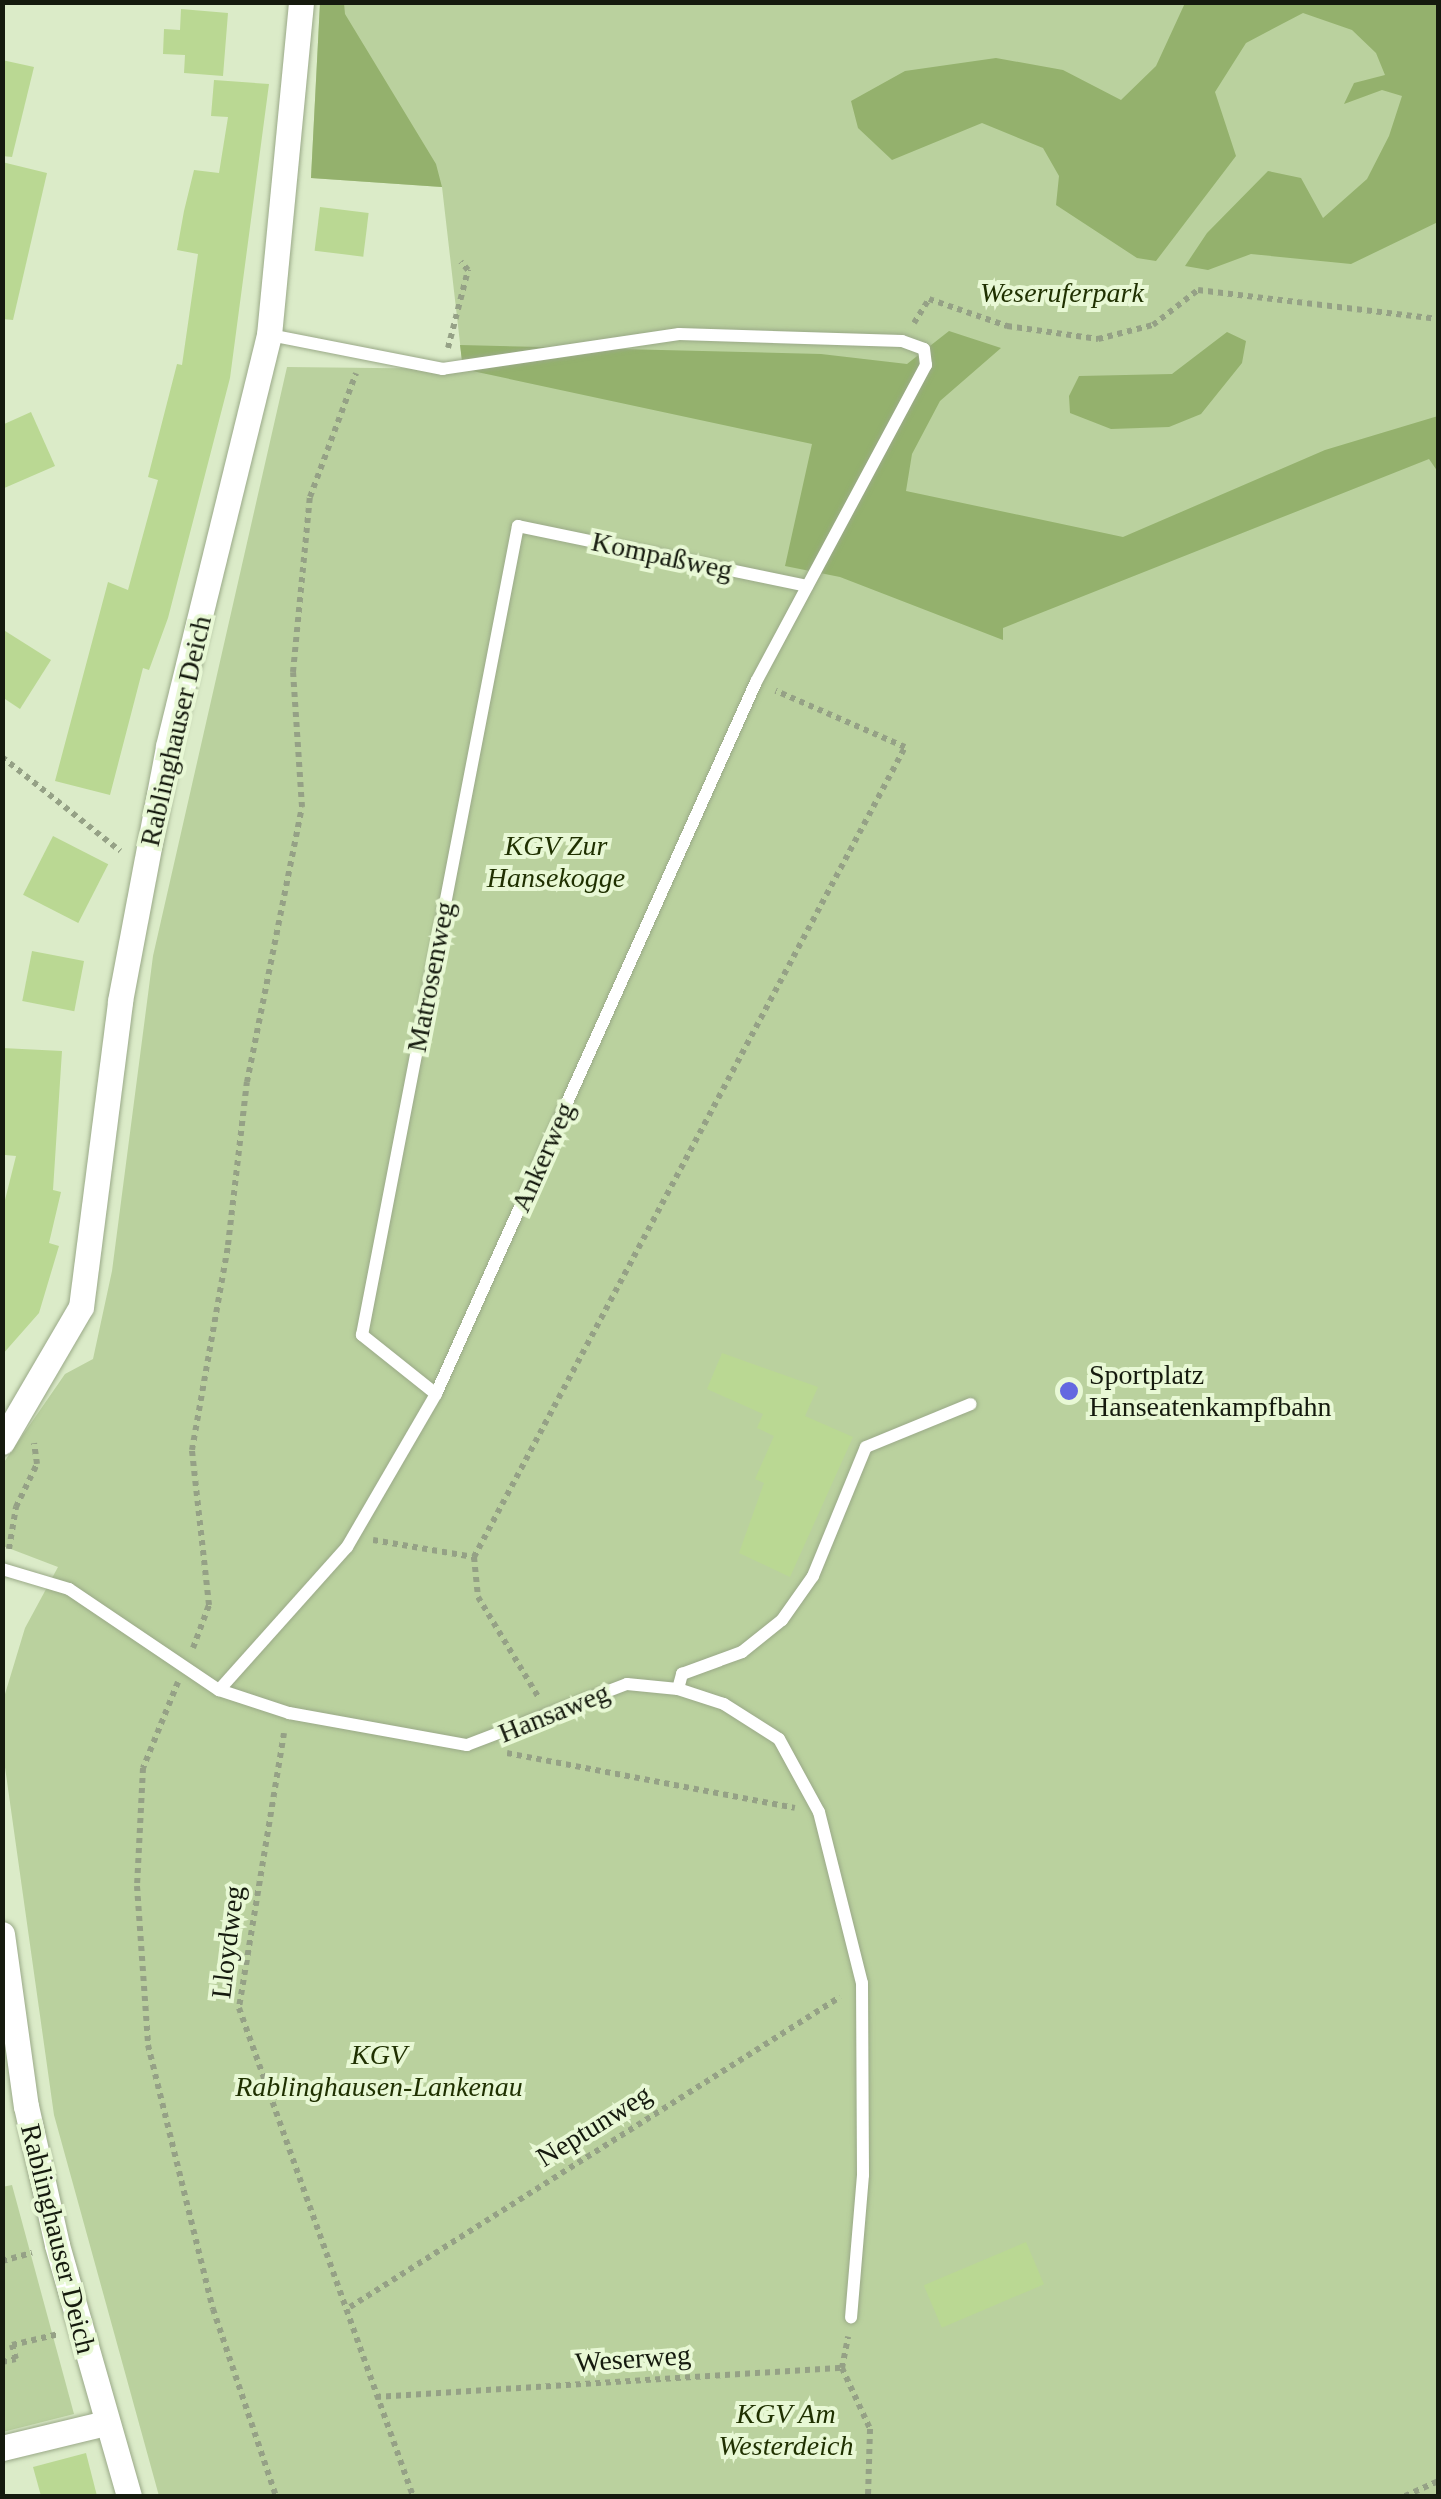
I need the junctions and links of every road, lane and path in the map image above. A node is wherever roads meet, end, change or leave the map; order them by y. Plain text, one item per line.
1 (301, 2) edge
2 (461, 262) dead end
3 (1438, 319) edge
4 (269, 335) junction
5 (902, 341) junction
6 (364, 354) junction
7 (444, 369) junction
8 (518, 526) joint
9 (806, 586) junction
10 (756, 682) junction
11 (2, 757) edge
12 (145, 871) junction
13 (436, 1394) junction
14 (971, 1404) dead end
15 (18, 1416) junction
16 (2, 1442) edge
17 (347, 1547) junction
18 (474, 1558) junction
19 (3, 1569) edge
20 (186, 1666) junction
21 (678, 1689) junction
22 (219, 1690) junction
23 (550, 1712) junction
24 (289, 1713) junction
25 (467, 1746) junction
26 (818, 1812) junction
27 (2, 1934) edge
28 (862, 1983) junction
29 (25, 2254) dead end
30 (2, 2260) edge
31 (350, 2308) junction
32 (851, 2318) joint
33 (47, 2337) dead end
34 (2, 2362) edge
35 (842, 2368) junction
36 (376, 2398) junction
37 (104, 2423) junction
38 (2, 2448) edge
39 (1438, 2481) edge
40 (129, 2496) edge
41 (276, 2496) edge
42 (413, 2496) edge
43 (868, 2496) edge
44 (1405, 2496) edge

1 - 4 street, Rablinghauser Deich
2 - 7 path
3 - 5 path
4 - 6 lane
4 - 12 street, Rablinghauser Deich
5 - 7 lane
5 - 9 lane, Ankerweg
6 - 7 lane
6 - 20 path
8 - 9 lane, Kompaßweg
8 - 13 lane, Matrosenweg
9 - 10 lane, Ankerweg
10 - 13 lane, Ankerweg
10 - 18 path
11 - 12 path
12 - 15 street, Rablinghauser Deich
13 - 17 lane, Ankerweg
14 - 21 lane
15 - 16 street, Rablinghauser Deich
15 - 19 path
17 - 18 path
17 - 22 lane, Ankerweg
18 - 23 path
19 - 20 lane, Hansaweg
20 - 22 lane, Hansaweg
20 - 41 path
21 - 23 lane, Hansaweg
21 - 26 lane, Hansaweg
22 - 24 lane, Hansaweg
23 - 25 lane, Hansaweg
24 - 25 lane, Hansaweg
24 - 31 path, Lloydweg
25 - 26 path
26 - 28 lane, Hansaweg
27 - 37 street, Rablinghauser Deich
28 - 31 path, Neptunweg
28 - 32 lane, Hansaweg
29 - 30 path
31 - 36 path, Lloydweg
32 - 35 path
33 - 34 path
35 - 36 path, Weserweg
35 - 43 path
36 - 42 path, Lloydweg
37 - 38 street
37 - 40 street, Rablinghauser Deich
39 - 44 path

